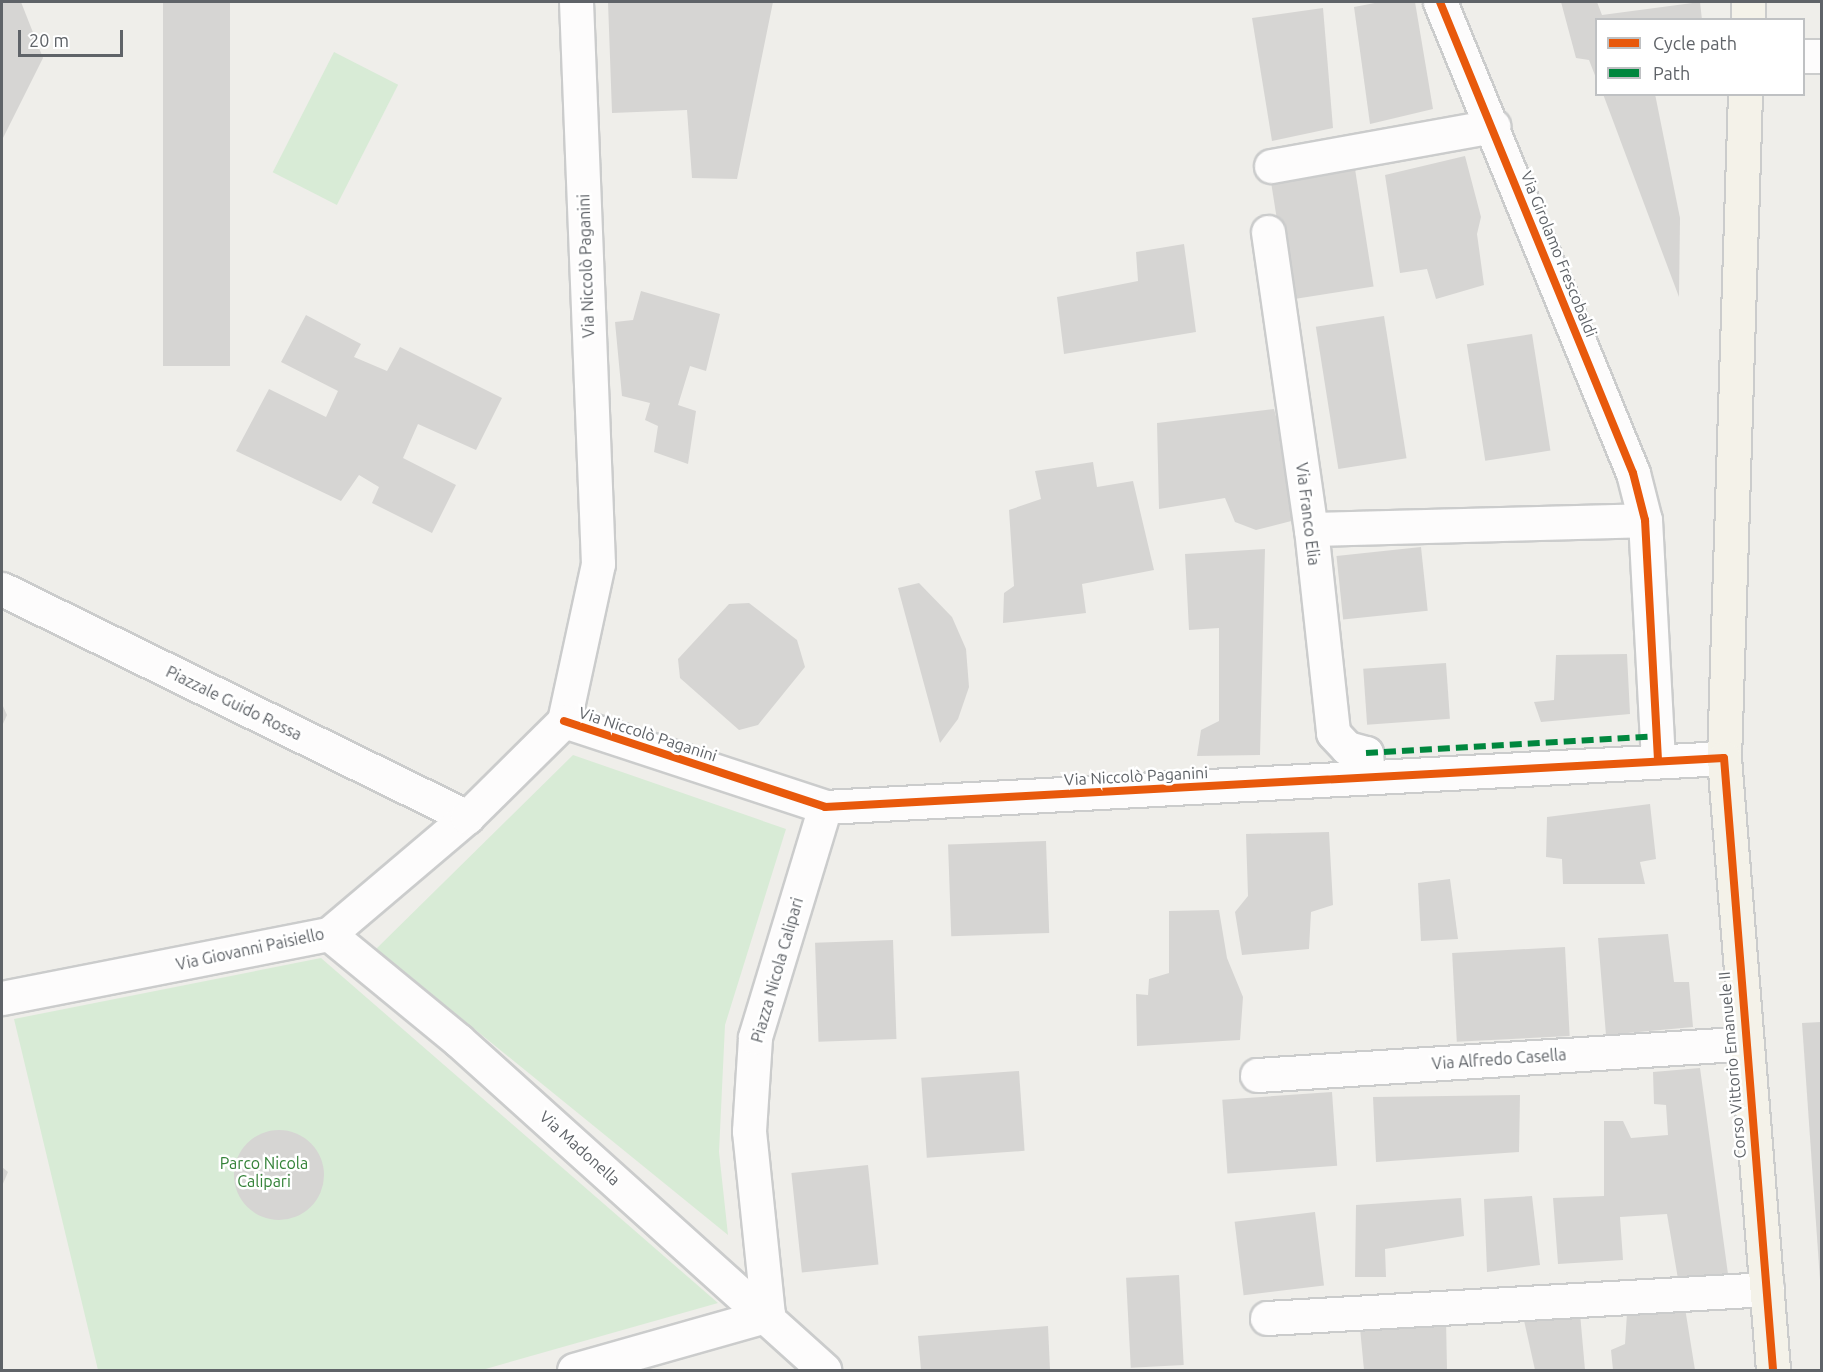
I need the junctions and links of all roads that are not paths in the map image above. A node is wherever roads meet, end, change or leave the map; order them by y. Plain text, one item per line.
1 (576, 2) edge
2 (1440, 2) edge
3 (1748, 2) edge
4 (1748, 18) edge
5 (1805, 56) edge
6 (1821, 56) edge
7 (1745, 96) edge
8 (1493, 126) junction
9 (1271, 166) dead end
10 (1269, 232) dead end
11 (1645, 520) junction
12 (1311, 529) junction
13 (2, 589) edge
14 (564, 721) junction
15 (1724, 758) junction
16 (1658, 761) junction
17 (1368, 777) junction
18 (825, 807) junction
19 (467, 817) junction
20 (329, 934) junction
21 (2, 998) edge
22 (1742, 1044) junction
23 (1257, 1075) dead end
24 (1767, 1289) junction
25 (768, 1316) junction
26 (1267, 1318) dead end
27 (574, 1371) edge
28 (824, 1371) edge
29 (1773, 1371) edge

1 - 14 street, Via Niccolò Paganini
2 - 8 street, Via Girolamo Frescobaldi
3 - 4 main road
5 - 6 street
7 - 15 main road, Corso Vittorio Emanuele II
8 - 9 street
8 - 11 street, Via Girolamo Frescobaldi
10 - 12 street, Via Franco Elia
11 - 12 street
11 - 16 street, Via Girolamo Frescobaldi
12 - 17 street, Via Franco Elia
13 - 19 street, Piazzale Guido Rossa
14 - 18 street, Via Niccolò Paganini
14 - 19 street, Via Giovanni Paisiello
15 - 16 street, Via Niccolò Paganini
15 - 22 main road, Corso Vittorio Emanuele II
16 - 17 street, Via Niccolò Paganini
17 - 18 street, Via Niccolò Paganini
18 - 25 street, Piazza Nicola Calipari
19 - 20 street, Via Giovanni Paisiello
20 - 21 street, Via Giovanni Paisiello
20 - 25 street, Via Madonella
22 - 23 street, Via Alfredo Casella
22 - 24 main road, Corso Vittorio Emanuele II
24 - 26 street
24 - 29 main road, Corso Vittorio Emanuele II
25 - 27 street
25 - 28 street, Via Madonella

